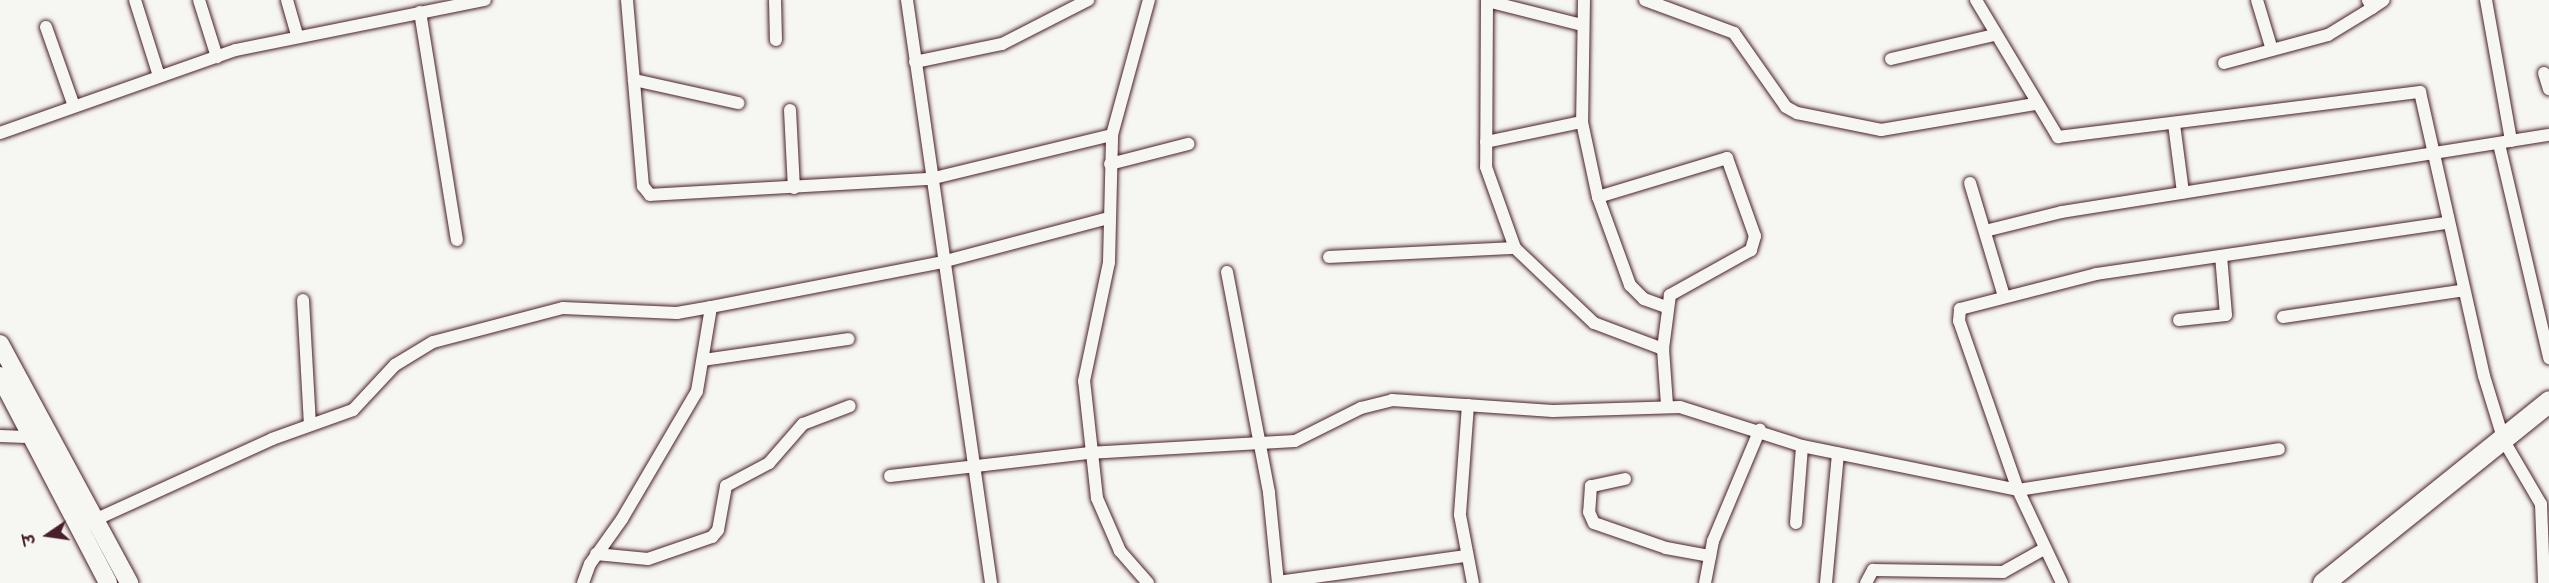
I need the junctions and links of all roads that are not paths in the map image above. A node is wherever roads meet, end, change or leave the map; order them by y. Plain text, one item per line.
1 (135, 0) edge
2 (199, 0) edge
3 (287, 0) edge
4 (485, 0) edge
5 (627, 0) edge
6 (775, 0) edge
7 (907, 0) edge
8 (1088, 0) edge
9 (1149, 0) edge
10 (1584, 0) edge
11 (1645, 0) edge
12 (1976, 0) edge
13 (2257, 0) edge
14 (2384, 0) edge
15 (2486, 0) edge
16 (1487, 1) edge
17 (2370, 4) edge
18 (420, 12) junction
19 (1582, 25) junction
20 (46, 27) dead end
21 (1994, 35) junction
22 (297, 36) junction
23 (776, 40) dead end
24 (2272, 50) junction
25 (217, 57) junction
26 (1891, 59) dead end
27 (915, 62) junction
28 (2224, 63) dead end
29 (2544, 73) dead end
30 (159, 76) junction
31 (634, 81) junction
32 (2549, 89) edge
33 (738, 103) dead end
34 (2035, 104) junction
35 (74, 106) junction
36 (790, 110) dead end
37 (1582, 122) junction
38 (2174, 124) junction
39 (0, 133) edge
40 (1112, 135) junction
41 (2549, 135) edge
42 (1486, 142) junction
43 (2505, 143) junction
44 (1188, 144) dead end
45 (2432, 156) junction
46 (1110, 164) junction
47 (930, 179) junction
48 (1970, 183) dead end
49 (794, 188) junction
50 (2183, 192) junction
51 (1598, 197) junction
52 (1109, 218) junction
53 (2446, 223) junction
54 (1985, 231) junction
55 (456, 240) dead end
56 (1515, 248) junction
57 (2221, 256) junction
58 (1329, 257) dead end
59 (942, 262) junction
60 (1227, 272) dead end
61 (2460, 291) junction
62 (2004, 296) junction
63 (303, 300) dead end
64 (711, 307) junction
65 (1666, 307) junction
66 (2283, 317) dead end
67 (2179, 320) dead end
68 (849, 339) dead end
69 (0, 344) edge
70 (1663, 349) junction
71 (2549, 358) edge
72 (704, 360) junction
73 (0, 376) edge
74 (2549, 401) edge
75 (1468, 405) junction
76 (1667, 405) junction
77 (850, 406) dead end
78 (310, 425) junction
79 (1760, 429) junction
80 (0, 436) edge
81 (33, 437) junction
82 (2500, 444) junction
83 (1261, 445) junction
84 (1802, 446) junction
85 (2279, 449) dead end
86 (1088, 453) junction
87 (1839, 454) junction
88 (976, 468) junction
89 (890, 476) dead end
90 (1624, 479) dead end
91 (2018, 490) junction
92 (1796, 523) dead end
93 (87, 524) junction
94 (2042, 550) junction
95 (596, 554) junction
96 (1466, 556) junction
97 (1710, 556) junction
98 (108, 583) edge
99 (129, 583) edge
100 (583, 583) edge
101 (991, 583) edge
102 (1148, 583) edge
103 (1278, 583) edge
104 (1473, 583) edge
105 (1705, 583) edge
106 (1826, 583) edge
107 (1866, 583) edge
108 (2062, 583) edge
109 (2323, 583) edge
110 (2344, 583) edge
111 (2544, 583) edge

1 - 30 street
2 - 25 street
3 - 22 street
4 - 18 street
5 - 31 street
6 - 23 street
7 - 27 street
8 - 27 street
9 - 40 street
10 - 19 street
11 - 34 street
12 - 21 street
13 - 24 street
14 - 17 street
15 - 43 street
16 - 19 street
16 - 42 street
17 - 24 street
18 - 22 street
18 - 55 street
19 - 37 street
20 - 35 street
21 - 26 street
21 - 34 street
22 - 25 street
24 - 28 street
25 - 30 street
27 - 47 street
29 - 32 street
30 - 35 street
31 - 33 street
31 - 49 street
34 - 38 street
35 - 39 street
36 - 49 street
37 - 42 street
37 - 51 street
38 - 45 street
38 - 50 street
40 - 46 street
40 - 47 street
41 - 43 street
42 - 56 street
43 - 45 street
43 - 71 street
44 - 46 street
45 - 50 street
45 - 53 street
46 - 52 street
47 - 49 street
47 - 59 street
48 - 54 street
50 - 54 street
51 - 65 street
51 - 65 street
52 - 59 street
52 - 86 street
53 - 57 street
53 - 61 street
54 - 62 street
56 - 58 street
56 - 70 street
57 - 62 street
57 - 67 street
59 - 64 street
59 - 88 street
60 - 83 street
61 - 66 street
61 - 82 street
62 - 91 street
63 - 78 street
64 - 72 street
64 - 78 street
65 - 70 street
68 - 72 street
69 - 93 main road
70 - 76 street
72 - 95 street
73 - 81 main road
74 - 82 highway
75 - 76 street
75 - 83 street
75 - 96 street
76 - 79 street
77 - 95 street
78 - 93 street
79 - 84 street
79 - 97 street
80 - 81 street
81 - 93 main road
82 - 109 highway
82 - 110 highway
82 - 111 street
83 - 86 street
83 - 103 street
84 - 87 street
84 - 92 street
85 - 91 street
86 - 88 street
86 - 102 street
87 - 91 street
87 - 106 street
88 - 89 street
88 - 101 street
90 - 97 street
91 - 94 street
93 - 98 main road
93 - 99 main road
94 - 107 street
94 - 108 street
95 - 100 street
96 - 103 street
96 - 104 street
97 - 105 street

